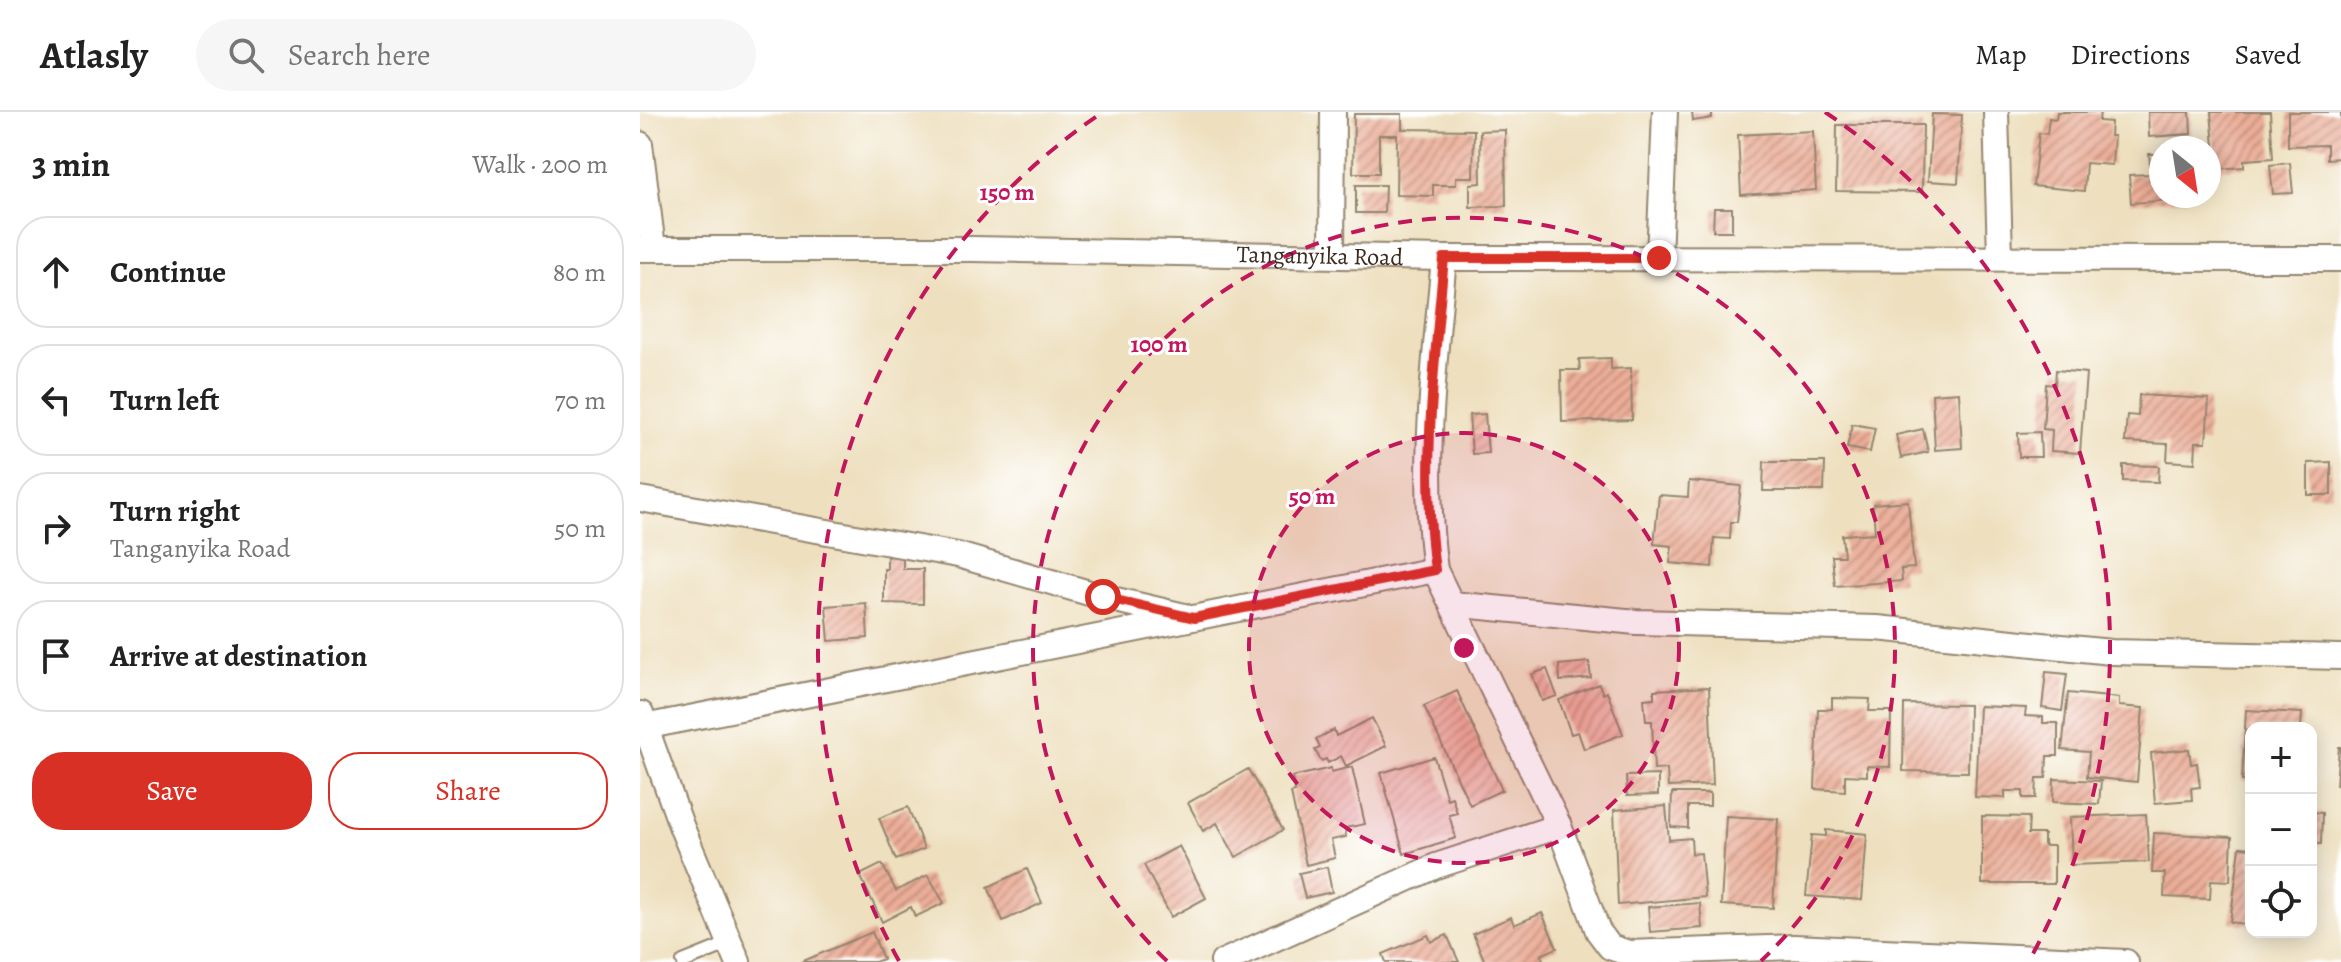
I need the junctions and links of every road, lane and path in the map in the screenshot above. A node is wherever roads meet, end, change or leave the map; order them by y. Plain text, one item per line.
1 (1333, 112) edge
2 (1665, 112) edge
3 (1996, 112) edge
4 (640, 144) edge
5 (647, 248) edge
6 (1332, 254) junction
7 (2000, 257) junction
8 (1444, 258) junction
9 (1659, 258) junction
10 (2341, 259) edge
11 (640, 499) edge
12 (1435, 570) junction
13 (1452, 604) junction
14 (1194, 618) junction
15 (2341, 657) edge
16 (642, 719) edge
17 (1559, 826) junction
18 (734, 953) edge
19 (1610, 954) edge
20 (1846, 955) edge
21 (683, 962) edge
22 (1223, 962) edge
23 (2126, 962) edge

1 - 6 street
2 - 9 street
3 - 7 street
4 - 5 street
5 - 6 street, Tanganyika Road
6 - 8 street, Tanganyika Road
7 - 9 street, Tanganyika Road
7 - 10 street, Tanganyika Road
8 - 9 street, Tanganyika Road
8 - 12 street
11 - 14 street
12 - 13 street
12 - 14 street
13 - 15 street
13 - 17 street
14 - 16 street
16 - 18 street
17 - 19 street
17 - 22 street
18 - 21 lane
19 - 20 street
20 - 23 street

